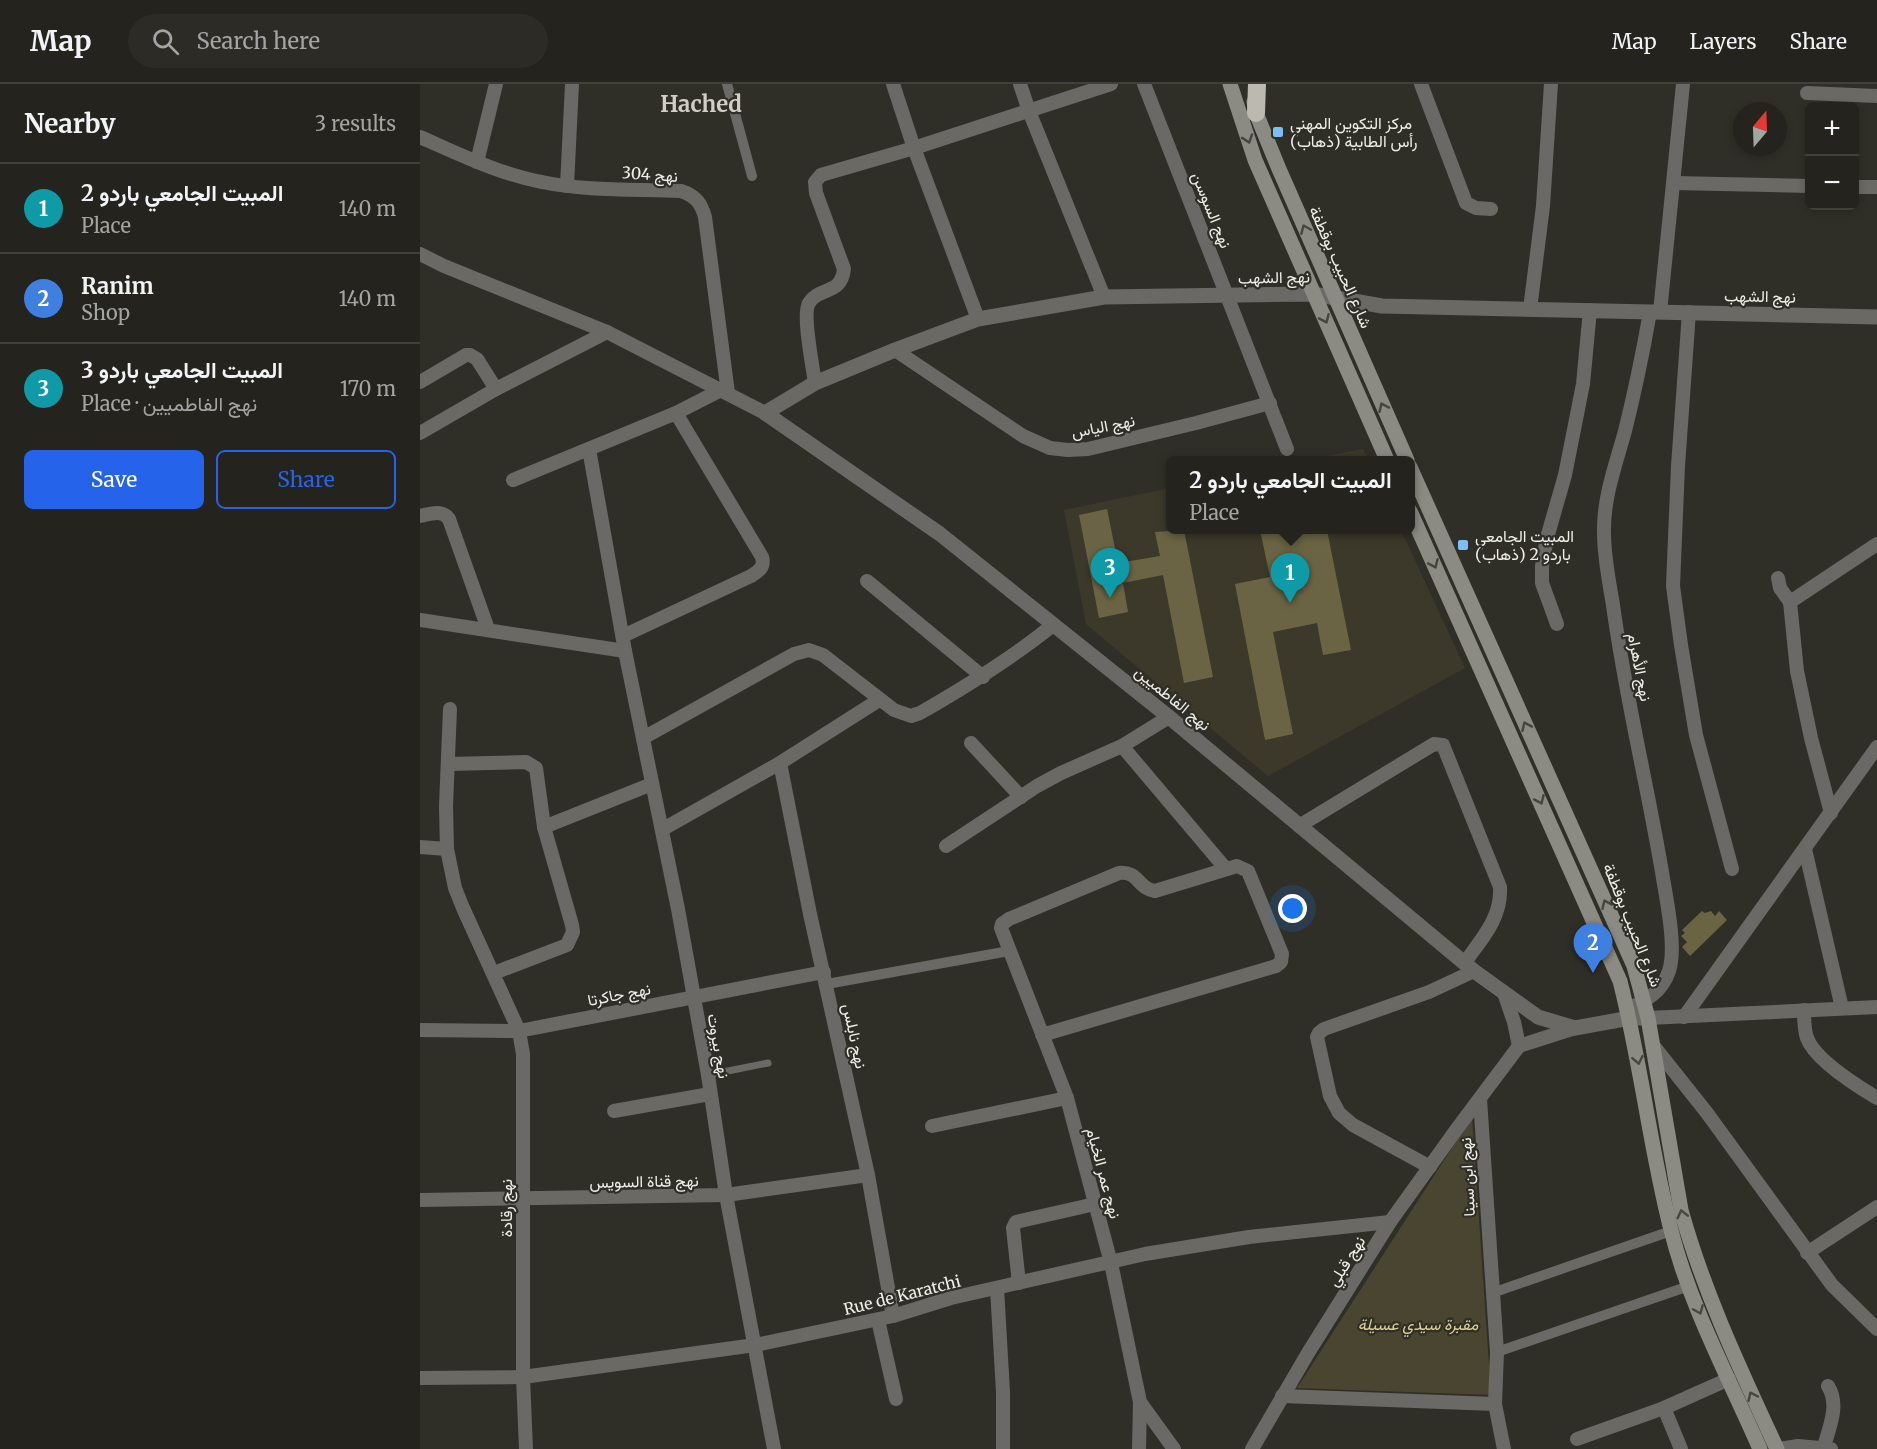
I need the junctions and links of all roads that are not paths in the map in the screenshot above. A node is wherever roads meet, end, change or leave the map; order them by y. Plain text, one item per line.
1 (496, 84) edge
2 (572, 84) edge
3 (727, 84) edge
4 (893, 84) edge
5 (1020, 84) edge
6 (1111, 84) edge
7 (1144, 84) edge
8 (1230, 84) edge
9 (1251, 84) edge
10 (1257, 84) edge
11 (1421, 84) edge
12 (1551, 84) edge
13 (1683, 84) edge
14 (1807, 93) dead end
15 (1877, 96) edge
16 (1029, 111) junction
17 (1256, 113) junction
18 (420, 137) edge
19 (914, 148) junction
20 (477, 162) junction
21 (752, 176) dead end
22 (1673, 183) junction
23 (567, 186) junction
24 (1805, 186) edge
25 (1859, 187) edge
26 (1877, 188) edge
27 (1491, 209) dead end
28 (420, 254) edge
29 (1314, 294) junction
30 (1227, 296) junction
31 (1104, 297) junction
32 (1334, 297) junction
33 (1530, 309) junction
34 (1590, 310) junction
35 (1655, 312) junction
36 (1689, 312) junction
37 (1877, 317) edge
38 (978, 320) junction
39 (607, 332) junction
40 (895, 350) junction
41 (420, 382) edge
42 (815, 383) junction
43 (496, 389) junction
44 (724, 392) junction
45 (1270, 403) junction
46 (676, 413) junction
47 (765, 413) junction
48 (420, 433) edge
49 (1287, 449) dead end
50 (589, 450) junction
51 (1385, 456) edge
52 (1405, 456) edge
53 (1415, 478) edge
54 (513, 480) dead end
55 (420, 516) edge
56 (1415, 522) edge
57 (1877, 544) edge
58 (1778, 578) dead end
59 (867, 581) dead end
60 (1790, 602) junction
61 (420, 620) edge
62 (1557, 624) dead end
63 (1053, 625) junction
64 (488, 629) junction
65 (623, 636) junction
66 (625, 651) junction
67 (983, 677) junction
68 (879, 700) junction
69 (450, 709) dead end
70 (1169, 717) junction
71 (643, 738) junction
72 (971, 743) dead end
73 (1122, 746) junction
74 (1877, 747) edge
75 (780, 763) junction
76 (448, 765) junction
77 (652, 784) junction
78 (1021, 797) junction
79 (1831, 813) junction
80 (1299, 826) junction
81 (544, 827) junction
82 (663, 829) junction
83 (946, 846) dead end
84 (420, 847) edge
85 (447, 849) junction
86 (1805, 849) junction
87 (1226, 868) junction
88 (1732, 869) dead end
89 (1010, 951) junction
90 (1470, 967) junction
91 (494, 972) junction
92 (825, 978) junction
93 (1504, 993) junction
94 (693, 996) junction
95 (1645, 1002) junction
96 (1877, 1007) edge
97 (1842, 1008) junction
98 (1804, 1010) junction
99 (1628, 1013) junction
100 (1684, 1017) junction
101 (1648, 1018) junction
102 (1575, 1028) junction
103 (420, 1029) edge
104 (519, 1031) junction
105 (1042, 1035) junction
106 (1653, 1045) junction
107 (1520, 1046) junction
108 (768, 1063) dead end
109 (708, 1076) junction
110 (710, 1094) junction
111 (1067, 1098) junction
112 (1877, 1098) edge
113 (1480, 1099) junction
114 (614, 1111) dead end
115 (932, 1126) dead end
116 (1430, 1167) junction
117 (868, 1175) junction
118 (726, 1195) junction
119 (420, 1200) edge
120 (522, 1200) junction
121 (1095, 1203) junction
122 (1877, 1207) edge
123 (1390, 1222) junction
124 (1671, 1231) junction
125 (1807, 1253) junction
126 (1111, 1263) junction
127 (1019, 1283) junction
128 (1689, 1286) junction
129 (997, 1288) junction
130 (1492, 1293) junction
131 (893, 1316) junction
132 (878, 1320) junction
133 (1877, 1329) edge
134 (755, 1345) junction
135 (1497, 1352) junction
136 (523, 1377) junction
137 (420, 1378) edge
138 (1729, 1379) junction
139 (1828, 1386) dead end
140 (1282, 1396) junction
141 (896, 1398) dead end
142 (1140, 1402) junction
143 (1495, 1404) junction
144 (1664, 1408) junction
145 (1577, 1439) dead end
146 (1827, 1448) edge
147 (526, 1449) edge
148 (774, 1449) edge
149 (1003, 1449) edge
150 (1139, 1449) edge
151 (1174, 1449) edge
152 (1252, 1449) edge
153 (1504, 1449) edge
154 (1681, 1449) edge
155 (1760, 1449) edge
156 (1778, 1449) edge

1 - 20 street
2 - 23 street
3 - 21 street
4 - 19 street
5 - 16 street
6 - 16 street
7 - 30 street, نهج السوسن
8 -> 29 main road
9 - 17 main road, شارع الحبيب بوقطفة
10 - 17 highway
11 - 27 street
12 - 33 street
13 - 22 street, نهج الأهرام
14 - 15 street
16 - 19 street
16 - 31 street
32 -> 17 main road, شارع الحبيب بوقطفة
18 - 20 street, نهج 304
19 - 38 street
19 - 42 street
20 - 23 street, نهج 304
22 - 24 street
22 - 35 street, نهج الأهرام
23 - 44 street, نهج 304
25 - 26 street
28 - 39 street
29 - 30 street, نهج الشهب
29 - 32 street, نهج الشهب
29 -> 51 main road
30 - 31 street, نهج الشهب
30 - 45 street, نهج السوسن
31 - 38 street, نهج الشهب
32 - 33 street, نهج الشهب
52 -> 32 main road, شارع الحبيب بوقطفة
33 - 34 street, نهج الشهب
34 - 35 street, نهج الشهب
34 - 62 street
35 - 36 street, نهج الشهب
35 - 95 street, نهج الأهرام
36 - 37 street, نهج الشهب
36 - 88 street
38 - 40 street, نهج الشهب
39 - 43 street
39 - 44 street
40 - 42 street, نهج الشهب
40 - 45 street, نهج الياس
41 - 43 street
42 - 47 street, نهج الشهب
43 - 48 street
44 - 46 street
44 - 47 street
45 - 49 street, نهج السوسن
46 - 50 street
46 - 65 street
47 - 63 street, نهج الفاطميين
50 - 54 street
50 - 65 street, نهج بيروت
95 -> 53 main road, شارع الحبيب بوقطفة
55 - 64 street
56 -> 99 main road, شارع الحبيب بوقطفة
57 - 60 street
58 - 60 street
59 - 67 street
60 - 79 street
61 - 64 street
63 - 67 street
63 - 70 street, نهج الفاطميين
64 - 66 street
65 - 66 street, نهج بيروت
66 - 71 street, نهج بيروت
67 - 68 street
68 - 71 street
68 - 75 street
69 - 76 street, نهج رقادة
70 - 73 street
70 - 80 street, نهج الفاطميين
71 - 77 street, نهج بيروت
72 - 78 street
73 - 78 street
73 - 87 street
74 - 79 street
75 - 82 street
75 - 92 street, نهج نابلس
76 - 81 street
76 - 85 street, نهج رقادة
77 - 81 street
77 - 82 street, نهج بيروت
78 - 83 street
79 - 86 street
80 - 90 street, نهج الفاطميين
80 - 90 street
81 - 91 street
82 - 94 street, نهج بيروت
84 - 85 street
85 - 91 street, نهج رقادة
86 - 97 street
86 - 100 street
87 - 89 street, نهج عمر الخيام
87 - 105 street
89 - 92 street
89 - 105 street, نهج عمر الخيام
90 - 93 street, نهج الفاطميين
90 - 116 street
91 - 104 street, نهج رقادة
92 - 94 street, نهج جاكرتا
92 - 117 street, نهج نابلس
93 - 102 street, نهج الفاطميين
93 - 107 street
94 - 104 street, نهج جاكرتا
94 - 109 street, نهج بيروت
95 - 99 street, نهج الأهرام
95 - 101 main road, شارع الحبيب بوقطفة
96 - 97 street
97 - 98 street
98 - 100 street
98 - 112 street
99 - 101 street
99 - 102 street
99 -> 124 main road, شارع الحبيب بوقطفة
100 - 101 street
101 - 106 main road, شارع الحبيب بوقطفة
102 - 107 street
103 - 104 street, نهج جاكرتا
104 - 120 street, نهج رقادة
105 - 111 street, نهج عمر الخيام
106 - 125 street
156 -> 106 main road, شارع الحبيب بوقطفة
107 - 113 street
108 - 109 lane
109 - 110 street, نهج بيروت
110 - 114 street
110 - 118 street, نهج بيروت
111 - 115 street
111 - 121 street, نهج عمر الخيام
113 - 116 street, نهج قبلي
113 - 130 street, نهج ابن سينا
116 - 123 street, نهج قبلي
117 - 118 street, نهج قناة السويس
117 - 131 street, نهج نابلس
118 - 120 street, نهج قناة السويس
118 - 134 street, نهج بيروت
119 - 120 street, نهج قناة السويس
120 - 136 street, نهج رقادة
121 - 126 street, نهج عمر الخيام
121 - 127 street
122 - 125 street
123 - 126 street, Rue de Karatchi
123 - 140 street, نهج قبلي
124 - 128 main road, شارع الحبيب بوقطفة
124 - 130 street
125 - 133 street
126 - 127 street, Rue de Karatchi
126 - 142 street, نهج عمر الخيام
127 - 129 street, Rue de Karatchi
128 - 135 street
128 -> 138 main road, شارع الحبيب بوقطفة
129 - 131 street, Rue de Karatchi
129 - 149 street
130 - 135 street, نهج ابن سينا
131 - 132 street, Rue de Karatchi
132 - 134 street, Rue de Karatchi
132 - 141 street
134 - 136 street, Rue de Karatchi
134 - 148 street, نهج بيروت
135 - 143 street, نهج ابن سينا
136 - 137 street, Rue de Karatchi
136 - 147 street, نهج رقادة
138 - 144 street
138 - 155 main road, شارع الحبيب بوقطفة
139 - 146 street
140 - 143 street
140 - 152 street, نهج قبلي
142 - 150 street, نهج عمر الخيام
142 - 151 street
143 - 153 street, نهج ابن سينا
144 - 145 street
144 - 154 street
146 - 156 street

